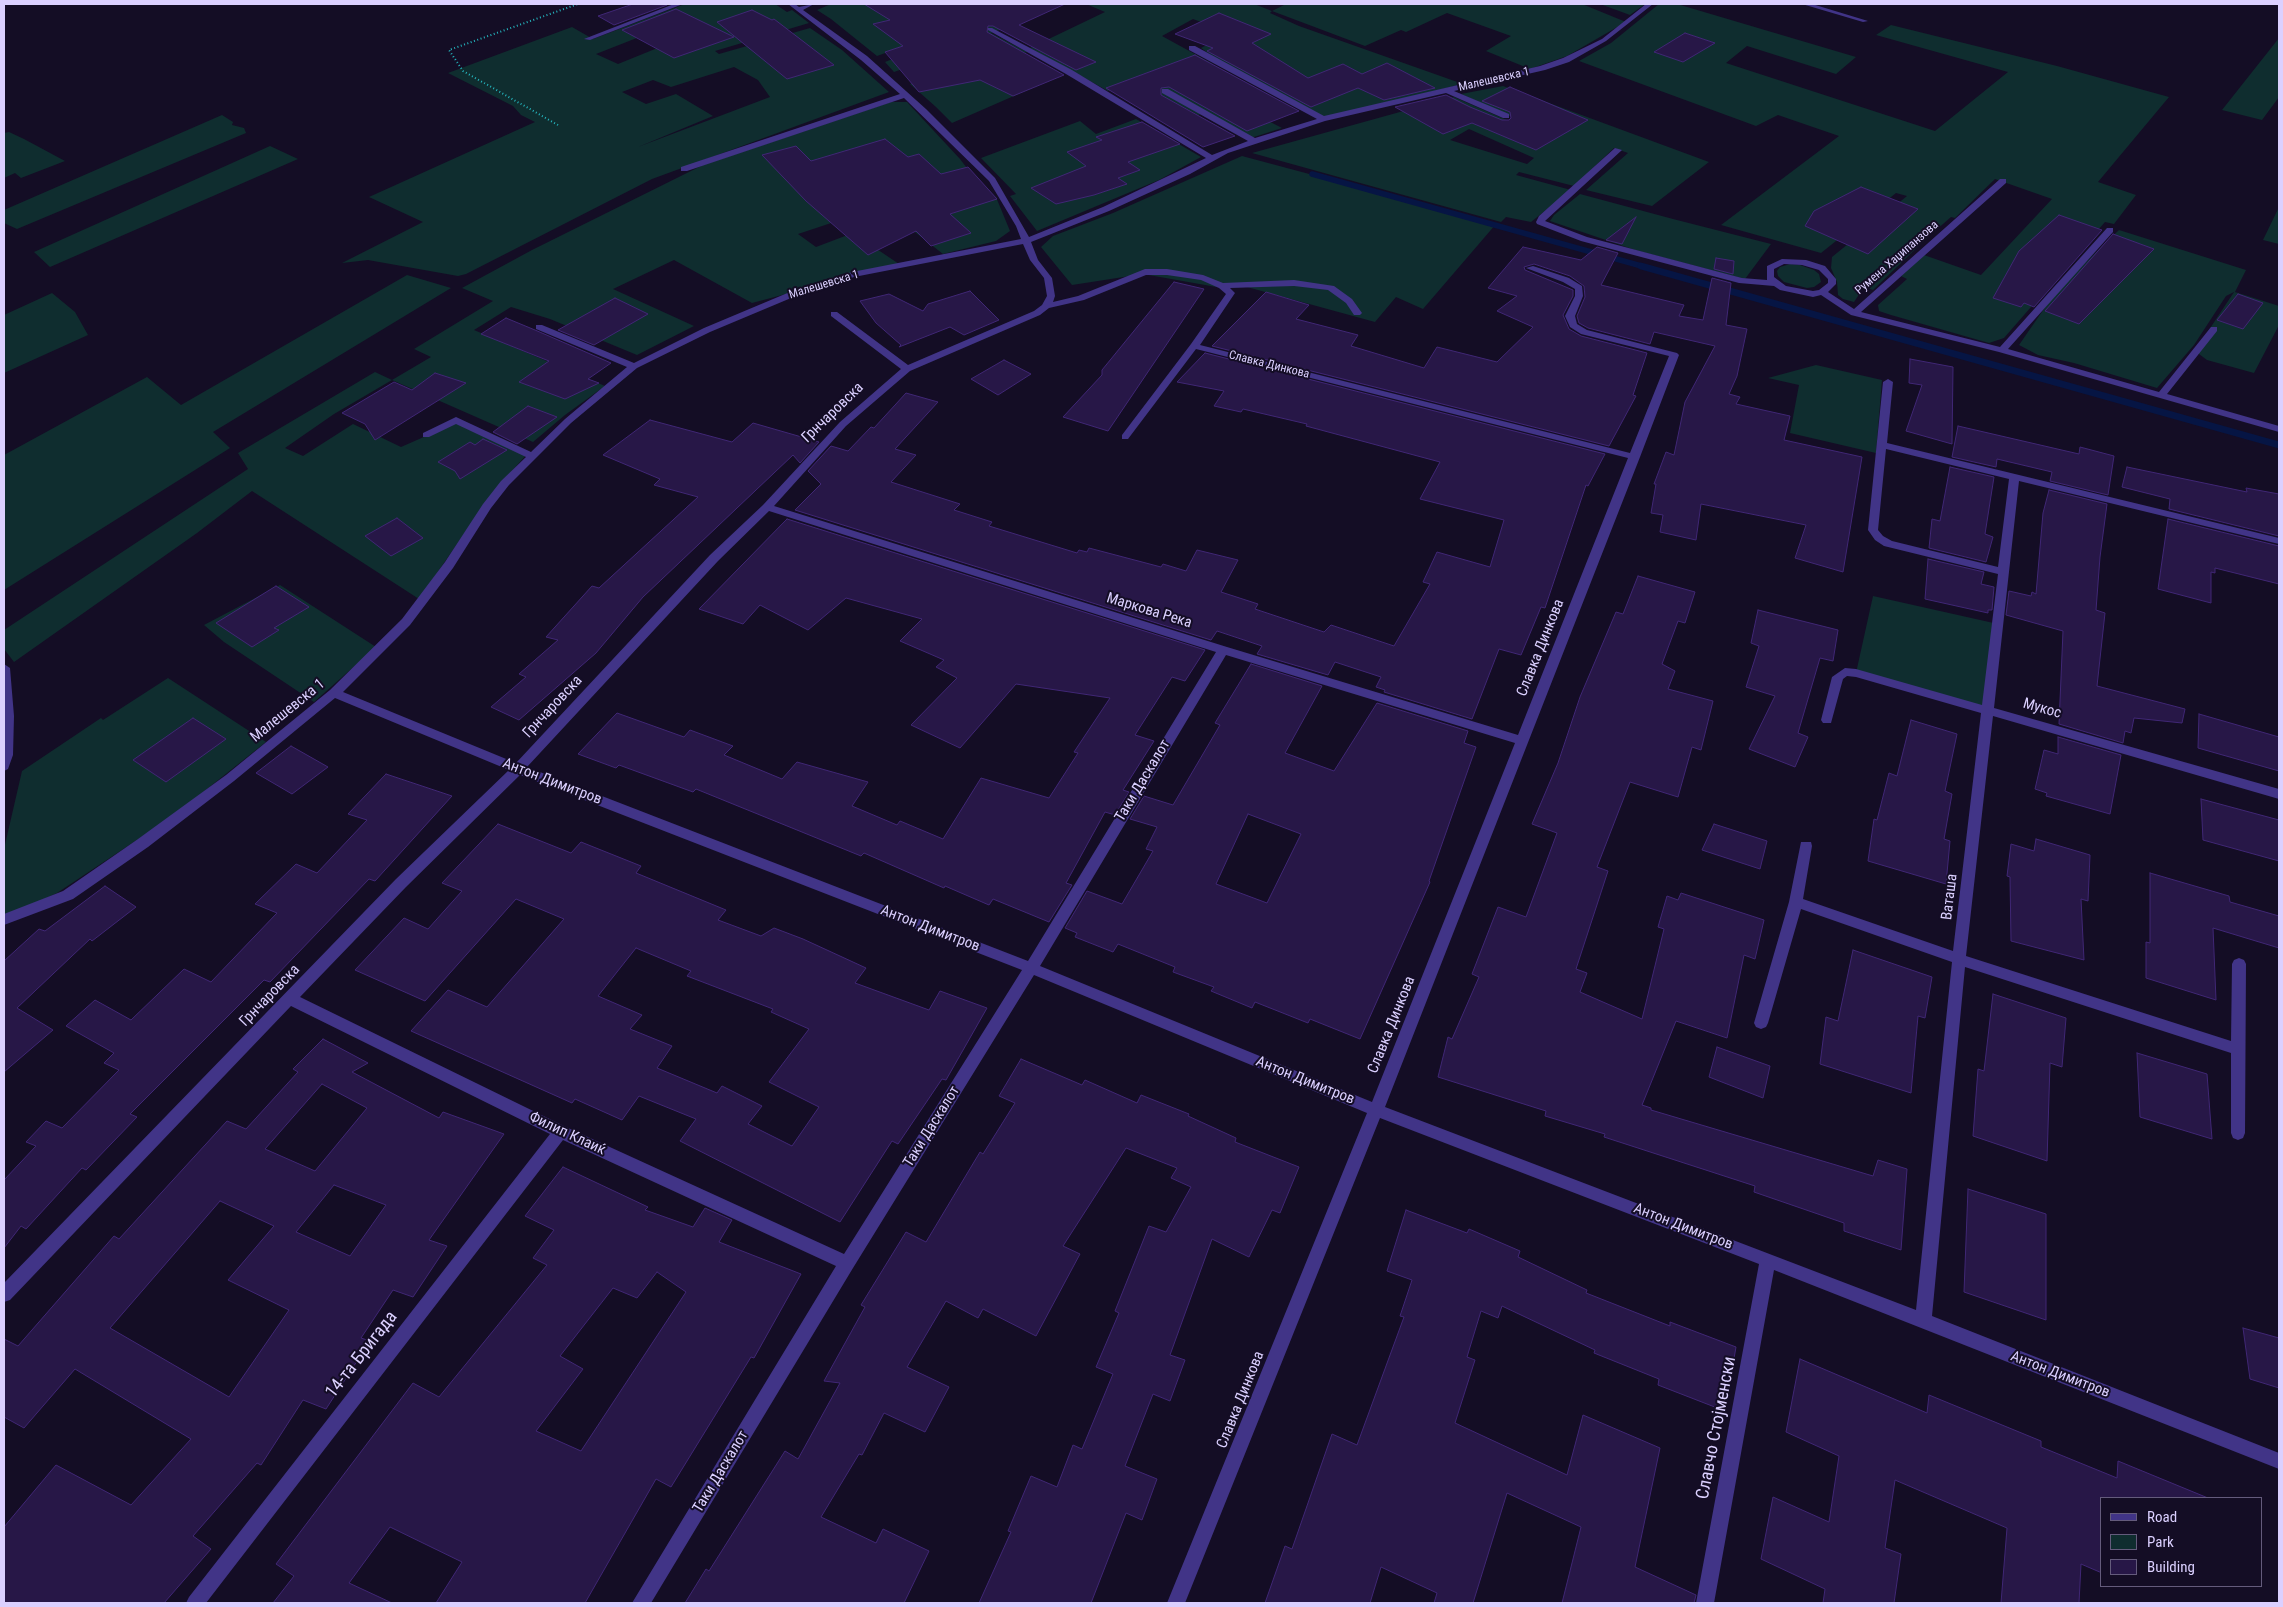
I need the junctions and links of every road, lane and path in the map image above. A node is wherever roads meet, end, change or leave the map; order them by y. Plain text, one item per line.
1 (578, 4) edge
2 (680, 4) edge
3 (792, 4) edge
4 (810, 4) edge
5 (1650, 4) edge
6 (1805, 4) edge
7 (799, 9) junction
8 (1865, 21) dead end
9 (990, 30) dead end
10 (588, 39) dead end
11 (1192, 48) dead end
12 (1165, 91) dead end
13 (1449, 91) junction
14 (905, 95) junction
15 (1506, 116) dead end
16 (1323, 119) junction
17 (558, 125) dead end
18 (1254, 141) junction
19 (1618, 150) dead end
20 (1211, 158) junction
21 (684, 169) dead end
22 (2003, 181) dead end
23 (2110, 230) dead end
24 (1026, 241) junction
25 (1530, 268) dead end
26 (1775, 283) junction
27 (1222, 286) junction
28 (1822, 292) junction
29 (1046, 306) junction
30 (1854, 312) junction
31 (1357, 313) dead end
32 (834, 314) dead end
33 (539, 327) dead end
34 (2214, 329) dead end
35 (1194, 346) junction
36 (2002, 350) junction
37 (634, 366) junction
38 (907, 369) junction
39 (1888, 382) dead end
40 (2162, 394) junction
41 (2279, 429) edge
42 (426, 435) dead end
43 (1125, 437) dead end
44 (1882, 445) junction
45 (532, 456) junction
46 (1635, 457) junction
47 (2014, 478) junction
48 (767, 507) junction
49 (2279, 541) edge
50 (2003, 572) junction
51 (1223, 650) junction
52 (4, 668) edge
53 (334, 693) junction
54 (1989, 710) junction
55 (1827, 720) dead end
56 (1522, 740) junction
57 (4, 766) edge
58 (518, 769) junction
59 (2279, 794) edge
60 (1806, 846) dead end
61 (1796, 902) junction
62 (4, 920) edge
63 (1959, 959) junction
64 (2239, 964) dead end
65 (1031, 968) junction
66 (290, 999) junction
67 (1761, 1023) dead end
68 (2237, 1049) junction
69 (1376, 1110) junction
70 (561, 1132) junction
71 (2238, 1133) dead end
72 (1768, 1260) junction
73 (847, 1263) junction
74 (4, 1294) edge
75 (1923, 1321) junction
76 (2279, 1461) edge
77 (195, 1603) edge
78 (641, 1603) edge
79 (1176, 1603) edge
80 (1704, 1603) edge

1 - 17 path
2 - 10 street
3 - 7 street
4 - 7 street
5 - 13 street, Малешевска 1
6 - 8 street
7 - 14 street
9 - 20 street
11 - 16 street
12 - 18 street
13 - 15 street
13 - 16 street, Малешевска 1
14 - 21 street
14 - 24 street
16 - 18 street, Малешевска 1
18 - 20 street, Малешевска 1
19 - 26 street
20 - 24 street, Малешевска 1
22 - 30 street, Румена Хаџипанзова
23 - 36 street
24 - 29 street
24 - 37 street, Малешевска 1
25 - 46 street, Славка Динкова
26 - 28 street
26 - 28 street, Румена Хаџипанзова
27 - 29 street, Грнчаровска
27 - 31 street
27 - 35 street
28 - 30 street
29 - 38 street, Грнчаровска
30 - 36 street, Румена Хаџипанзова
32 - 38 street
33 - 37 street
34 - 40 street
35 - 43 street
35 - 46 street, Славка Динкова
36 - 40 street, Румена Хаџипанзова
37 - 45 street, Малешевска 1
38 - 48 street, Грнчаровска
39 - 44 street
40 - 41 street, Румена Хаџипанзова
42 - 45 street
44 - 47 street
44 - 50 street
45 - 53 street, Малешевска 1
46 - 56 street, Славка Динкова
47 - 49 street
47 - 50 street, Ваташа
48 - 51 street, Маркова Река
48 - 58 street, Грнчаровска
50 - 54 street, Ваташа
51 - 56 street, Маркова Река
51 - 65 street, Таки Даскалот
52 - 57 street
53 - 58 street, Антон Димитров
53 - 62 street, Малешевска 1
54 - 55 street, Мукос
54 - 59 street, Мукос
54 - 63 street, Ваташа
56 - 69 street, Славка Динкова
58 - 65 street, Антон Димитров
58 - 66 street, Грнчаровска
60 - 61 street
61 - 63 street
61 - 67 street
63 - 68 street
63 - 75 street, Ваташа
64 - 68 street
65 - 69 street, Антон Димитров
65 - 73 street, Таки Даскалот
66 - 70 street, Филип Клаиќ
66 - 74 street, Грнчаровска
68 - 71 street
69 - 72 street, Антон Димитров
69 - 79 street, Славка Динкова
70 - 73 street, Филип Клаиќ
70 - 77 street, 14-та Бригада
72 - 75 street, Антон Димитров
72 - 80 street, Славчо Стојменски
73 - 78 street, Таки Даскалот
75 - 76 street, Антон Димитров

